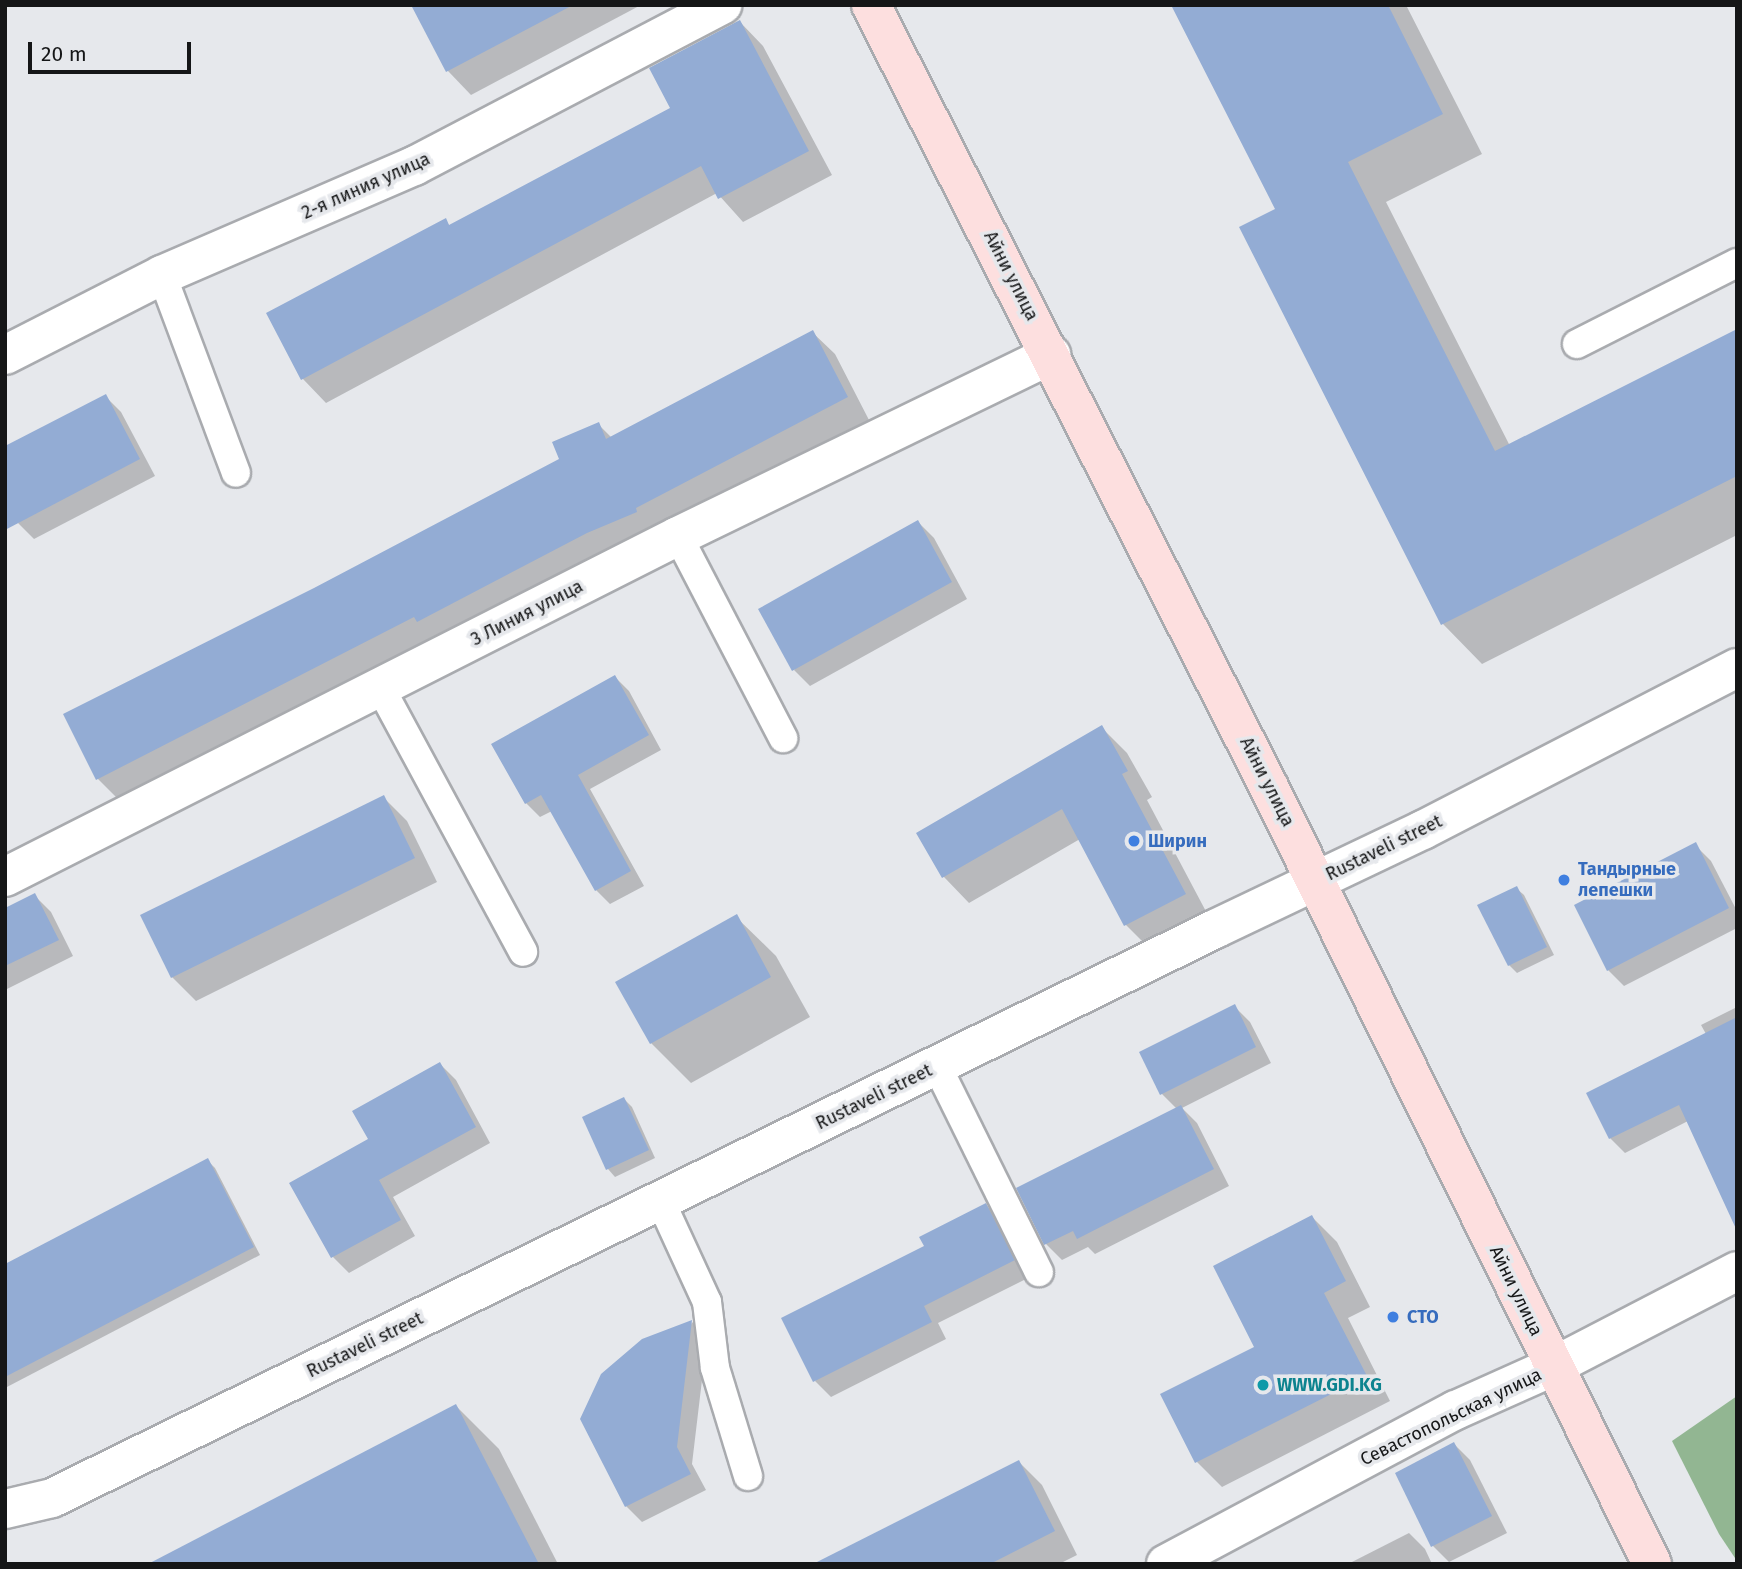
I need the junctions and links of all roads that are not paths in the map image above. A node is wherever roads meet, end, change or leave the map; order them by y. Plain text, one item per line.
1 (722, 5) edge
2 (872, 5) edge
3 (1737, 263) edge
4 (162, 275) junction
5 (1577, 344) dead end
6 (5, 355) edge
7 (1051, 355) junction
8 (236, 473) dead end
9 (678, 536) junction
10 (1737, 668) edge
11 (380, 687) junction
12 (783, 738) dead end
13 (5, 877) edge
14 (1316, 881) junction
15 (523, 951) dead end
16 (937, 1066) junction
17 (661, 1202) junction
18 (1737, 1271) edge
19 (1039, 1272) dead end
20 (1552, 1367) junction
21 (748, 1476) dead end
22 (5, 1508) edge
23 (1174, 1562) edge
24 (1652, 1564) edge

1 - 4 street, 2-я линия улица
2 - 7 street, Айни улица
3 - 5 lane
4 - 6 street, 2-я линия улица
4 - 8 lane
7 - 9 street, 3 Линия улица
7 - 14 street, Айни улица
9 - 11 street, 3 Линия улица
9 - 12 lane
10 - 14 street, Rustaveli street
11 - 13 street, 3 Линия улица
11 - 15 lane
14 - 16 street, Rustaveli street
14 - 20 street, Айни улица
16 - 17 street, Rustaveli street
16 - 19 lane
17 - 21 lane
17 - 22 street, Rustaveli street
18 - 20 street, Севастопольская улица
20 - 23 street, Севастопольская улица
20 - 24 street, Айни улица

